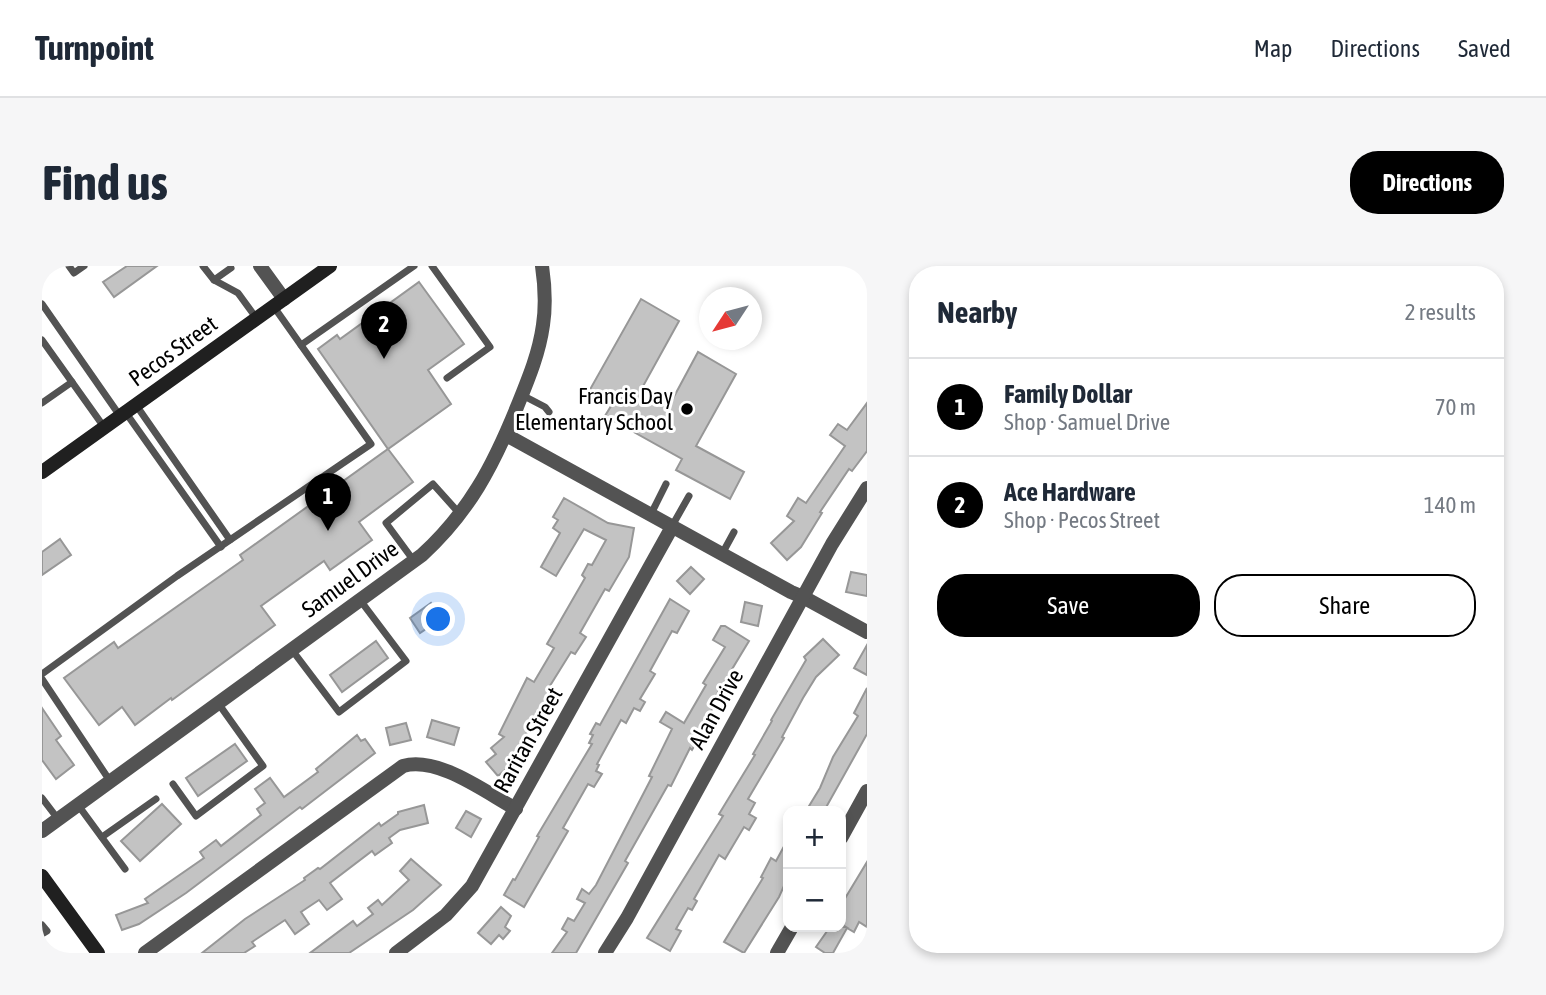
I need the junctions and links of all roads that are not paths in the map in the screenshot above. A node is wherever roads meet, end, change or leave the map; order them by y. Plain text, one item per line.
1 (69, 266) edge
2 (85, 266) edge
3 (203, 266) edge
4 (260, 266) edge
5 (330, 266) edge
6 (414, 266) edge
7 (432, 266) edge
8 (542, 266) edge
9 (232, 268) dead end
10 (214, 281) junction
11 (279, 302) junction
12 (42, 304) edge
13 (257, 318) junction
14 (42, 340) edge
15 (301, 345) junction
16 (447, 378) dead end
17 (72, 382) junction
18 (522, 396) junction
19 (42, 404) edge
20 (127, 411) junction
21 (549, 412) dead end
22 (104, 427) junction
23 (506, 435) junction
24 (42, 472) edge
25 (666, 484) dead end
26 (867, 488) edge
27 (689, 496) dead end
28 (461, 515) junction
29 (650, 515) junction
30 (672, 527) junction
31 (734, 532) dead end
32 (230, 540) junction
33 (221, 547) junction
34 (722, 554) junction
35 (414, 561) junction
36 (803, 597) junction
37 (360, 600) junction
38 (867, 632) edge
39 (292, 650) junction
40 (42, 677) edge
41 (218, 703) junction
42 (110, 781) junction
43 (173, 784) dead end
44 (867, 791) edge
45 (42, 798) edge
46 (156, 799) dead end
47 (78, 805) junction
48 (516, 809) junction
49 (58, 819) junction
50 (846, 829) edge
51 (42, 831) edge
52 (102, 838) junction
53 (125, 869) dead end
54 (42, 876) edge
55 (47, 892) edge
56 (42, 925) edge
57 (789, 932) edge
58 (42, 934) edge
59 (98, 953) edge
60 (145, 953) edge
61 (396, 953) edge
62 (605, 953) edge
63 (777, 953) edge

1 - 2 lane
3 - 10 lane
4 - 11 street
5 - 11 main road, Pecos Street
6 - 15 lane
7 - 16 lane
8 - 18 street, Samuel Drive
9 - 10 lane
10 - 13 lane
11 - 13 main road, Pecos Street
11 - 15 lane
12 - 20 lane
13 - 20 main road, Pecos Street
14 - 17 lane
15 - 32 lane
17 - 19 lane
17 - 22 lane
18 - 21 lane
18 - 23 street, Samuel Drive
20 - 22 main road, Pecos Street
20 - 32 lane
20 - 33 lane
22 - 24 main road, Pecos Street
23 - 28 street, Samuel Drive
23 - 29 street
25 - 29 lane
26 - 36 street, Alan Drive
27 - 30 lane
28 - 35 street, Samuel Drive
28 - 35 lane
29 - 30 street
30 - 34 street
30 - 48 street, Raritan Street
31 - 34 lane
32 - 33 lane
33 - 40 lane
34 - 36 street
35 - 37 street, Samuel Drive
36 - 38 street
36 - 62 street, Alan Drive
37 - 39 street, Samuel Drive
37 - 39 lane
39 - 41 street, Samuel Drive
40 - 42 lane
41 - 42 street, Samuel Drive
41 - 43 lane
42 - 47 street, Samuel Drive
44 - 50 street
45 - 49 lane
46 - 52 lane
47 - 49 street, Samuel Drive
47 - 52 lane
48 - 60 street
48 - 61 street, Raritan Street
49 - 51 street, Samuel Drive
52 - 53 lane
54 - 55 main road
55 - 59 main road
56 - 58 lane
57 - 63 street

